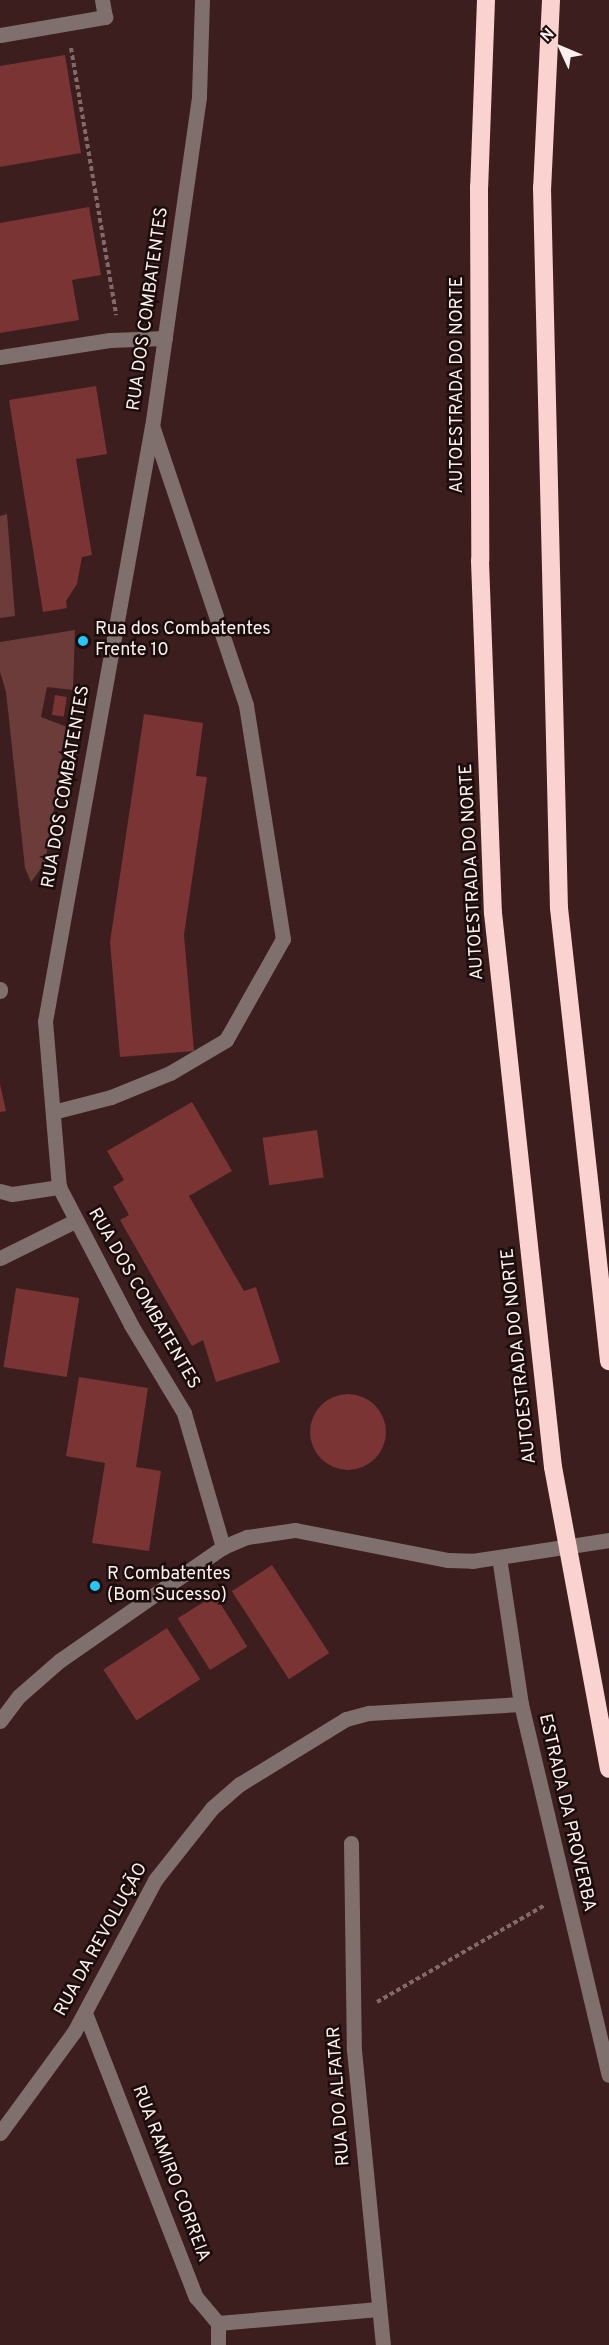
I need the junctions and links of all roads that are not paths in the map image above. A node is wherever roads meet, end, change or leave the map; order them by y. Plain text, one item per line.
1 (102, 0) edge
2 (202, 0) edge
3 (486, 0) edge
4 (551, 0) edge
5 (0, 35) edge
6 (165, 338) junction
7 (0, 357) edge
8 (152, 426) junction
9 (53, 1112) junction
10 (59, 1187) junction
11 (0, 1191) edge
12 (75, 1221) junction
13 (0, 1258) edge
14 (609, 1361) edge
15 (609, 1540) edge
16 (223, 1547) junction
17 (499, 1557) junction
18 (521, 1704) junction
19 (0, 1721) edge
20 (609, 1769) edge
21 (351, 1843) dead end
22 (85, 2013) junction
23 (609, 2075) edge
24 (0, 2133) edge
25 (378, 2309) junction
26 (218, 2323) junction
27 (218, 2345) edge
28 (383, 2345) edge

1 - 5 street
2 - 6 street, RUA DOS COMBATENTES
3 - 20 highway, AUTOESTRADA DO NORTE, bridge
4 - 14 highway
6 - 7 street
6 - 8 street, RUA DOS COMBATENTES
8 - 9 street, RUA DOS COMBATENTES
8 - 9 street
9 - 10 street, RUA DOS COMBATENTES
10 - 11 street
10 - 12 street, RUA DOS COMBATENTES
12 - 13 street
12 - 16 street, RUA DOS COMBATENTES
15 - 17 street
16 - 17 street
16 - 19 street
17 - 18 street, ESTRADA DA PROVERBA
18 - 22 street, RUA DA REVOLUÇÃO
18 - 23 street, ESTRADA DA PROVERBA
21 - 25 street, RUA DO ALFATAR
22 - 24 street, RUA DA REVOLUÇÃO
22 - 26 street, RUA RAMIRO CORREIA
25 - 26 street
25 - 28 street, RUA DO ALFATAR
26 - 27 street

